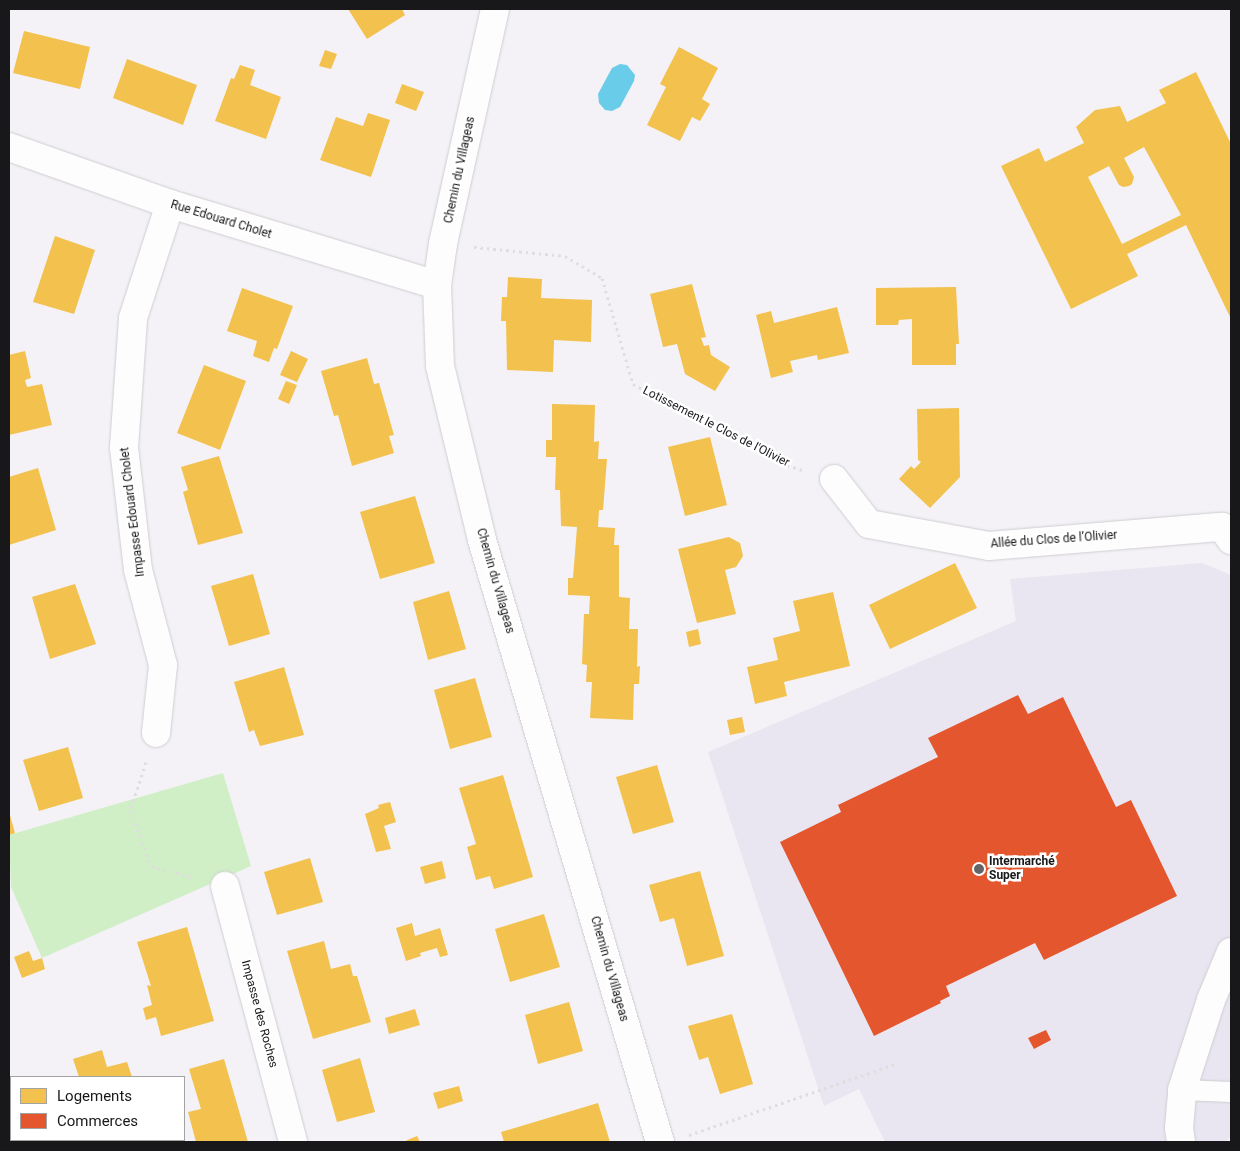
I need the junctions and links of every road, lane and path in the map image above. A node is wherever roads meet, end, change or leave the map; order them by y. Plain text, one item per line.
1 (495, 9) edge
2 (9, 147) edge
3 (170, 204) junction
4 (443, 244) junction
5 (437, 285) junction
6 (834, 479) joint
7 (1231, 540) edge
8 (156, 733) joint
9 (225, 886) joint
10 (1231, 952) edge
11 (895, 1064) dead end
12 (1182, 1090) junction
13 (1231, 1092) edge
14 (1178, 1138) edge
15 (673, 1139) edge
16 (294, 1142) edge

1 - 4 street, Chemin du Villageas
2 - 3 street, Rue Edouard Cholet
3 - 5 street, Rue Edouard Cholet
3 - 8 street, Impasse Edouard Cholet
4 - 5 street, Chemin du Villageas
4 - 6 path, Lotissement le Clos de l'Olivier
5 - 15 street, Chemin du Villageas
6 - 7 street, Allée du Clos de l’Olivier
8 - 9 path
9 - 16 street, Impasse des Roches
10 - 12 street
11 - 15 path
12 - 13 lane
12 - 14 street

